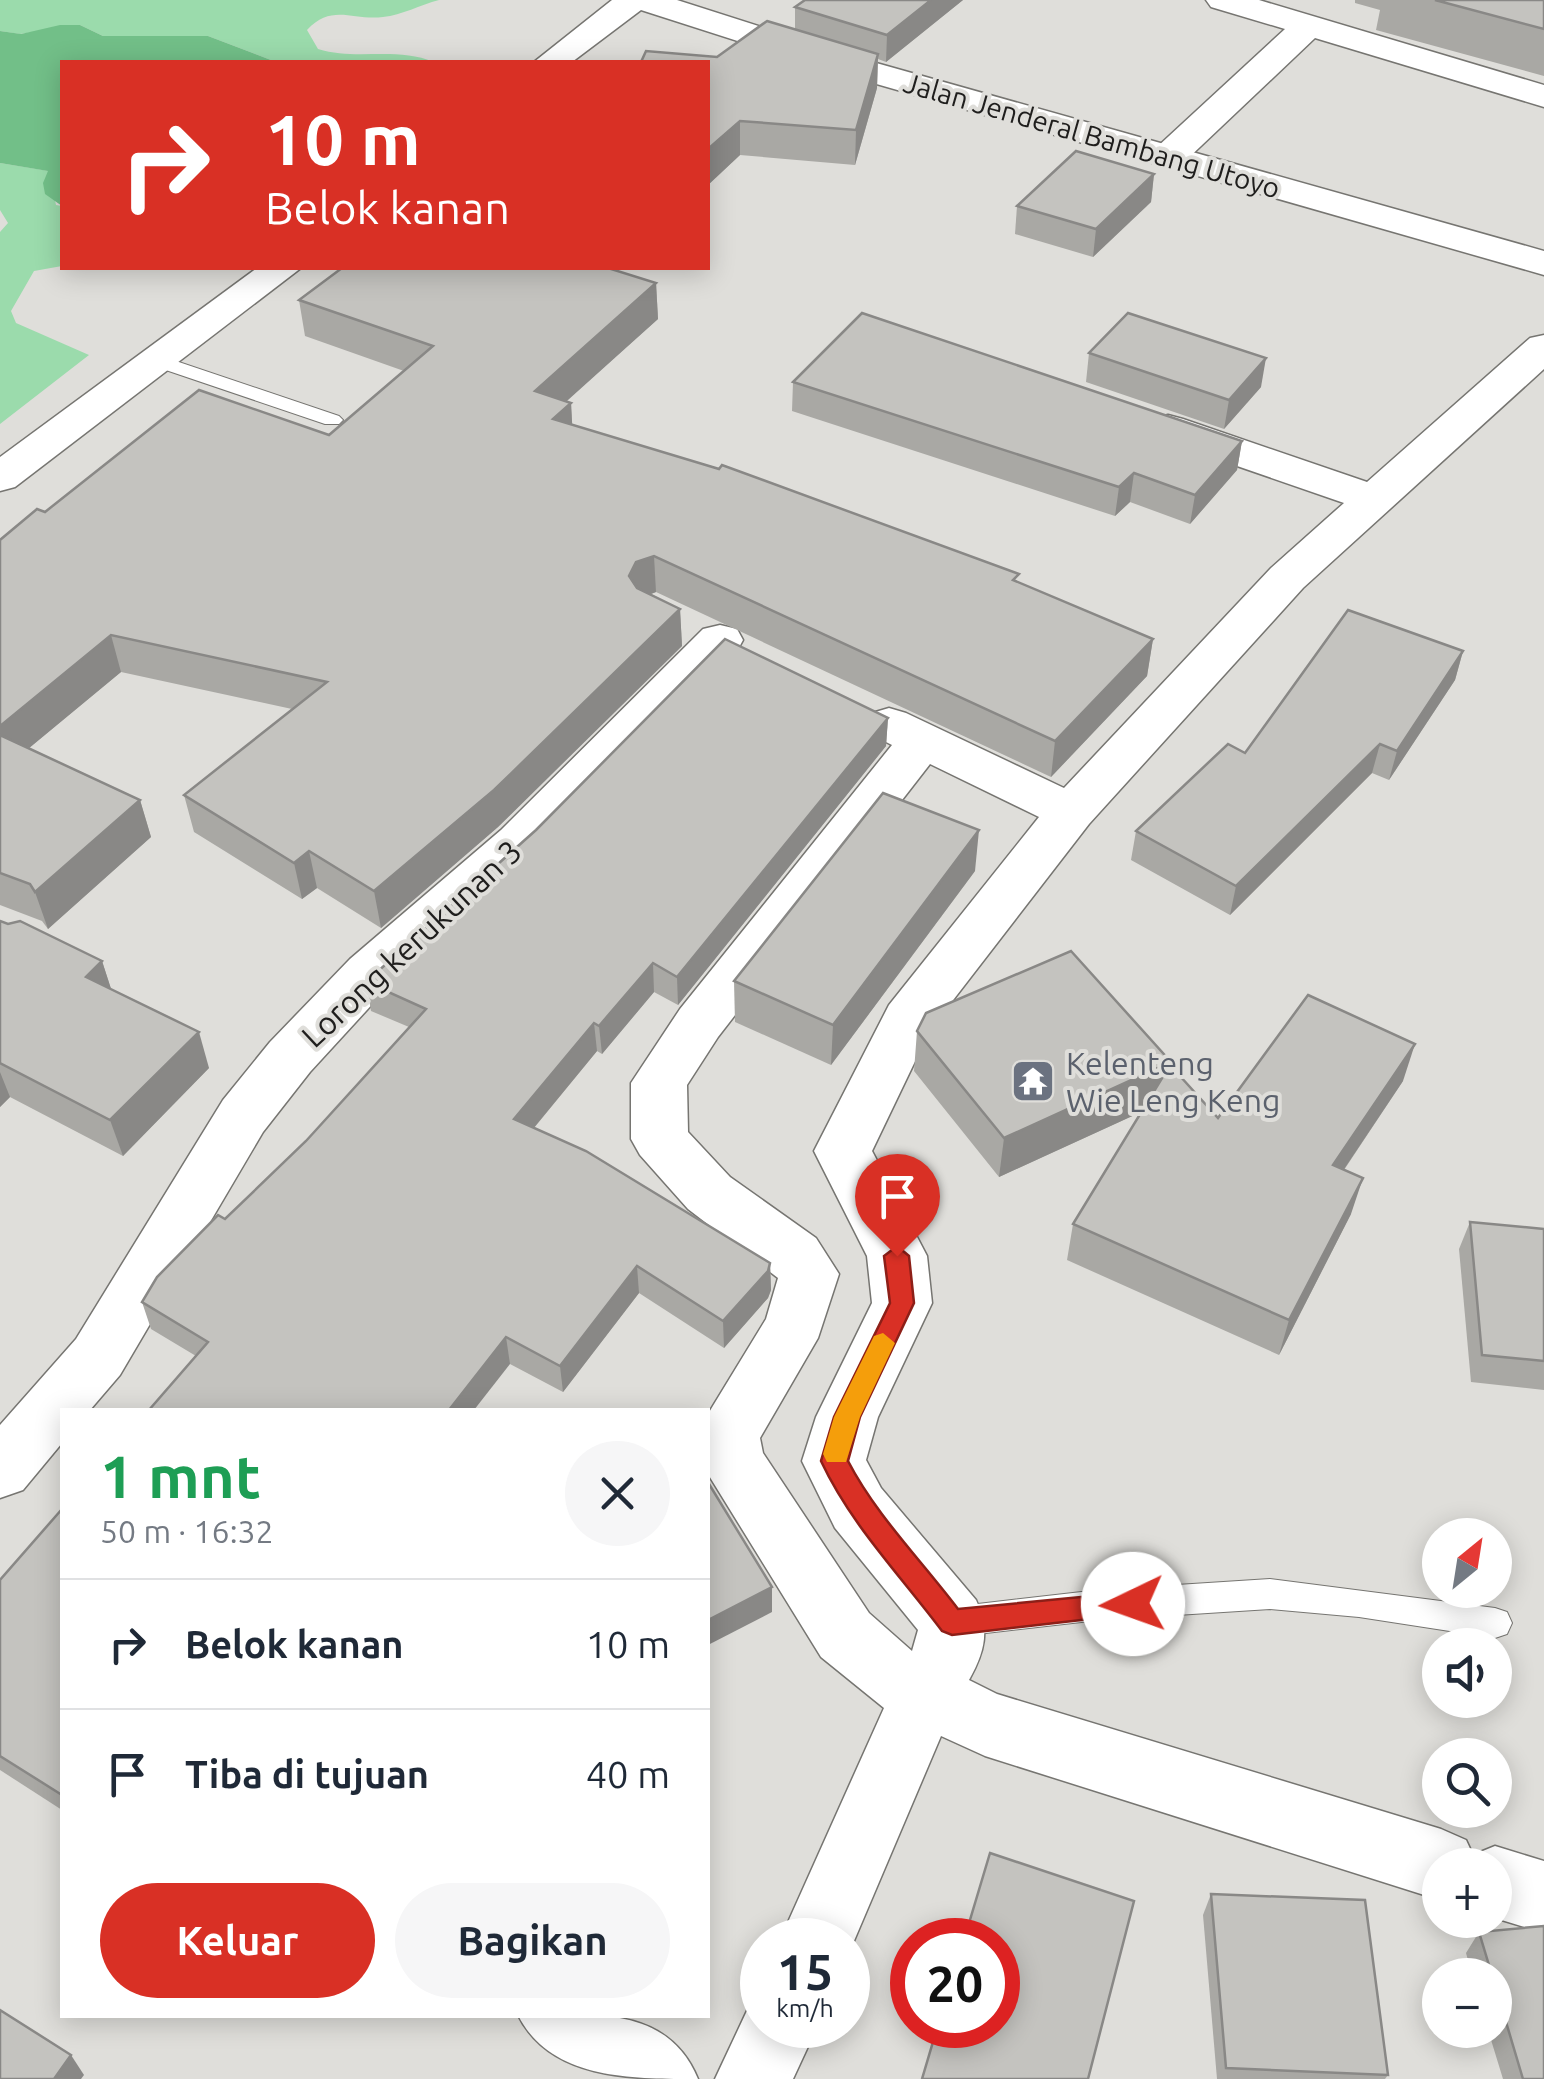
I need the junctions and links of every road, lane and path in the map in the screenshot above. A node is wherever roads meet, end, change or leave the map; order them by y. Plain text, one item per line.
1 (634, 0) edge
2 (643, 0) edge
3 (1223, 0) edge
4 (1308, 26) junction
5 (554, 60) edge
6 (1544, 96) edge
7 (1169, 156) junction
8 (1544, 263) edge
9 (279, 270) edge
10 (1544, 346) edge
11 (158, 361) junction
12 (1133, 415) edge
13 (332, 420) dead end
14 (0, 478) edge
15 (1373, 499) junction
16 (715, 638) dead end
17 (855, 707) edge
18 (923, 740) junction
19 (1071, 812) junction
20 (0, 1470) edge
21 (952, 1622) junction
22 (1495, 1624) dead end
23 (925, 1693) junction
24 (1422, 1859) edge
25 (1512, 1887) edge
26 (1544, 1897) edge
27 (827, 1918) edge
28 (561, 2018) edge
29 (769, 2048) edge
30 (660, 2079) edge
31 (754, 2079) edge

1 - 5 street
2 - 7 street, Jalan Jenderal Bambang Utoyo
3 - 4 street
4 - 6 street
4 - 7 street
7 - 8 street, Jalan Jenderal Bambang Utoyo
9 - 11 street
10 - 15 street
11 - 13 lane
11 - 14 street
12 - 15 street
15 - 19 street
16 - 20 street, Lorong kerukunan 3
17 - 18 street
18 - 19 street
18 - 23 street
19 - 21 street
21 - 22 lane
21 - 23 street
23 - 24 street
23 - 27 street
25 - 26 street
28 - 30 street
29 - 31 street

